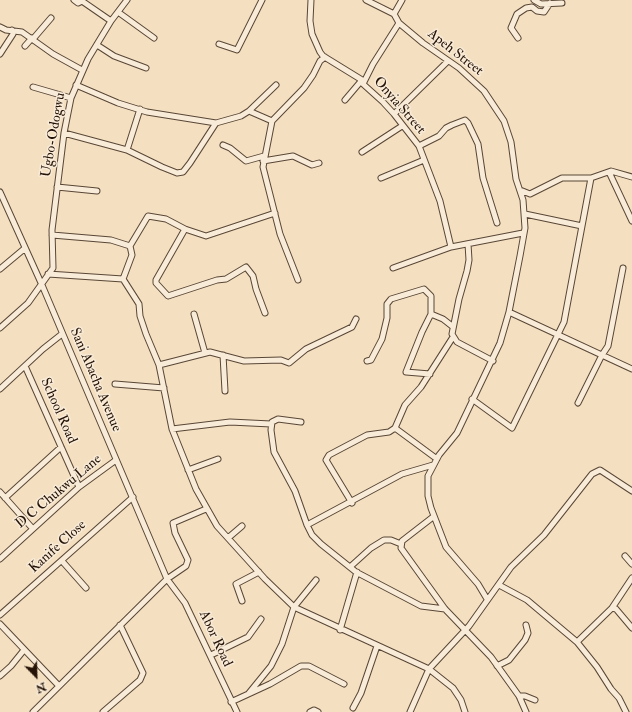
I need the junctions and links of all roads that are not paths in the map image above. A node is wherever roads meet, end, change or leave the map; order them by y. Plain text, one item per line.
1 (74, 0) edge
2 (127, 0) edge
3 (262, 0) edge
4 (311, 0) edge
5 (366, 0) edge
6 (402, 0) edge
7 (534, 0) edge
8 (550, 3) junction
9 (562, 3) dead end
10 (118, 12) junction
11 (394, 14) junction
12 (51, 18) dead end
13 (111, 21) junction
14 (399, 23) junction
15 (0, 27) edge
16 (12, 30) junction
17 (154, 38) dead end
18 (518, 38) dead end
19 (32, 39) junction
20 (219, 44) dead end
21 (25, 46) dead end
22 (97, 46) junction
23 (0, 54) edge
24 (325, 57) junction
25 (448, 61) junction
26 (146, 68) dead end
27 (82, 70) junction
28 (363, 82) junction
29 (76, 85) junction
30 (276, 85) dead end
31 (33, 87) dead end
32 (71, 98) junction
33 (345, 100) dead end
34 (140, 109) junction
35 (250, 111) junction
36 (394, 114) junction
37 (272, 121) junction
38 (216, 123) junction
39 (402, 126) junction
40 (64, 133) junction
41 (223, 146) dead end
42 (419, 146) junction
43 (128, 150) junction
44 (362, 152) dead end
45 (264, 159) junction
46 (424, 160) junction
47 (318, 163) dead end
48 (609, 172) junction
49 (632, 177) edge
50 (381, 178) dead end
51 (591, 178) junction
52 (57, 187) junction
53 (520, 190) junction
54 (97, 191) dead end
55 (0, 192) edge
56 (275, 213) junction
57 (525, 214) junction
58 (632, 221) edge
59 (497, 223) dead end
60 (582, 226) junction
61 (185, 229) junction
62 (523, 233) junction
63 (52, 235) junction
64 (468, 244) junction
65 (130, 246) junction
66 (451, 247) junction
67 (24, 249) junction
68 (393, 268) dead end
69 (623, 268) dead end
70 (0, 269) edge
71 (48, 274) junction
72 (123, 279) junction
73 (298, 280) dead end
74 (42, 285) junction
75 (509, 312) junction
76 (265, 313) dead end
77 (194, 314) dead end
78 (431, 314) junction
79 (356, 319) dead end
80 (452, 326) junction
81 (0, 328) edge
82 (558, 333) junction
83 (62, 334) junction
84 (453, 337) junction
85 (205, 353) junction
86 (223, 355) junction
87 (602, 355) junction
88 (367, 360) dead end
89 (493, 361) junction
90 (159, 365) junction
91 (25, 366) junction
92 (632, 368) edge
93 (430, 374) junction
94 (115, 384) dead end
95 (164, 388) junction
96 (0, 389) edge
97 (225, 391) dead end
98 (472, 399) junction
99 (578, 403) dead end
100 (302, 422) dead end
101 (271, 424) junction
102 (395, 428) junction
103 (172, 429) junction
104 (61, 447) junction
105 (437, 459) junction
106 (116, 460) junction
107 (218, 460) dead end
108 (433, 465) junction
109 (415, 469) junction
110 (188, 470) junction
111 (428, 476) junction
112 (79, 488) junction
113 (632, 491) edge
114 (0, 492) edge
115 (133, 497) junction
116 (5, 498) junction
117 (352, 503) junction
118 (206, 509) junction
119 (433, 517) junction
120 (308, 525) junction
121 (242, 526) dead end
122 (33, 529) junction
123 (228, 538) junction
124 (401, 544) junction
125 (625, 556) dead end
126 (1, 557) edge
127 (62, 561) junction
128 (632, 564) edge
129 (350, 567) junction
130 (259, 572) junction
131 (357, 572) junction
132 (632, 578) edge
133 (167, 579) junction
134 (316, 580) dead end
135 (499, 585) junction
136 (86, 588) dead end
137 (487, 599) junction
138 (242, 601) dead end
139 (294, 607) junction
140 (612, 608) junction
141 (445, 609) junction
142 (0, 615) edge
143 (261, 619) dead end
144 (0, 624) edge
145 (120, 625) junction
146 (526, 625) dead end
147 (632, 628) edge
148 (340, 630) junction
149 (465, 631) junction
150 (577, 642) junction
151 (377, 646) junction
152 (24, 650) junction
153 (211, 655) junction
154 (497, 666) junction
155 (429, 669) junction
156 (0, 676) edge
157 (344, 684) dead end
158 (59, 686) junction
159 (250, 692) junction
160 (519, 696) junction
161 (535, 700) dead end
162 (232, 702) junction
163 (353, 708) dead end
164 (33, 712) edge
165 (103, 712) edge
166 (236, 712) edge
167 (310, 712) edge
168 (318, 712) edge
169 (410, 712) edge
170 (465, 712) edge
171 (526, 712) edge
172 (626, 712) edge

1 - 13 street
2 - 10 street, Ugbo-Odogwu
3 - 20 street
4 - 24 street, Onyia Street
5 - 11 street
6 - 11 street
7 - 8 street
8 - 9 street
8 - 18 street
10 - 13 street, Ugbo-Odogwu
10 - 17 street
11 - 14 street, Apeh Street
12 - 19 street
13 - 22 street, Ugbo-Odogwu
14 - 25 street, Apeh Street
14 - 28 street
15 - 16 street
16 - 19 street
16 - 23 street
19 - 21 street
19 - 27 street
22 - 26 street
22 - 27 street, Ugbo-Odogwu
24 - 28 street, Onyia Street
24 - 37 street
25 - 36 street
25 - 53 street, Apeh Street
27 - 29 street, Ugbo-Odogwu
28 - 33 street
28 - 36 street, Onyia Street
29 - 32 street, Ugbo-Odogwu
29 - 34 street
30 - 35 street
31 - 32 street
32 - 40 street, Ugbo-Odogwu
34 - 38 street
34 - 43 street
35 - 37 street
35 - 38 street
36 - 39 street, Onyia Street
37 - 45 street
38 - 43 street
39 - 42 street, Onyia Street
39 - 44 street
40 - 43 street
40 - 52 street, Ugbo-Odogwu
41 - 45 street
42 - 46 street, Onyia Street
42 - 59 street
45 - 47 street
45 - 56 street
46 - 50 street
46 - 66 street, Onyia Street
48 - 49 street
48 - 51 street
48 - 58 street
51 - 53 street
51 - 60 street
52 - 54 street
52 - 63 street, Ugbo-Odogwu
53 - 57 street, Apeh Street
55 - 67 street, Sani Abacha Avenue
56 - 61 street
56 - 73 street
57 - 60 street
57 - 62 street, Apeh Street
60 - 82 street
61 - 65 street
61 - 76 street
62 - 64 street
62 - 75 street, Apeh Street
63 - 65 street
63 - 71 street, Ugbo-Odogwu
64 - 66 street
64 - 80 street
65 - 72 street
66 - 68 street
67 - 70 street
67 - 74 street, Sani Abacha Avenue
69 - 87 street
71 - 72 street
71 - 74 street, Ugbo-Odogwu
72 - 90 street
74 - 81 street, Ugbo-Odogwu
74 - 83 street, Sani Abacha Avenue
75 - 82 street
75 - 89 street, Apeh Street
77 - 85 street
78 - 80 street
78 - 88 street
78 - 93 street
79 - 86 street
80 - 84 street
82 - 87 street
82 - 98 street
83 - 91 street
83 - 106 street, Sani Abacha Avenue
84 - 89 street
84 - 93 street
85 - 86 street
85 - 90 street
86 - 97 street
87 - 92 street
87 - 99 street
89 - 98 street, Apeh Street
90 - 95 street
91 - 96 street
91 - 104 street, School Road
93 - 102 street
94 - 95 street
95 - 103 street
98 - 105 street, Apeh Street
100 - 101 street
101 - 103 street
101 - 120 street
102 - 105 street
102 - 117 street
103 - 110 street
104 - 112 street, School Road
104 - 116 street
105 - 108 street, Apeh Street
106 - 112 street, D C Chukwu Lane
106 - 115 street, Sani Abacha Avenue
107 - 110 street
108 - 109 street
108 - 111 street, Apeh Street
109 - 111 street
109 - 117 street
110 - 118 street
111 - 119 street
112 - 122 street, D C Chukwu Lane
113 - 135 street
114 - 116 street
115 - 127 street, Kanife Close
115 - 133 street, Sani Abacha Avenue
116 - 122 street
117 - 120 street
118 - 123 street
118 - 133 street
119 - 124 street
119 - 137 street
120 - 129 street
121 - 123 street
122 - 126 street, D C Chukwu Lane
123 - 130 street
124 - 129 street
124 - 141 street
125 - 128 street
127 - 136 street
127 - 142 street, Kanife Close
129 - 131 street
130 - 138 street
130 - 139 street
131 - 141 street
131 - 148 street
132 - 140 street
133 - 145 street
133 - 153 street, Abor Road
134 - 139 street
135 - 137 street
135 - 150 street
137 - 149 street
139 - 148 street
139 - 159 street
140 - 147 street
140 - 150 street
141 - 149 street
143 - 153 street
144 - 152 street
145 - 158 street
145 - 165 street
146 - 154 street
148 - 151 street
149 - 154 street
149 - 155 street
150 - 172 street
151 - 155 street
151 - 163 street
152 - 156 street
152 - 158 street
153 - 162 street, Abor Road
154 - 160 street
155 - 169 street
155 - 170 street
157 - 159 street
158 - 164 street
159 - 162 street
160 - 161 street
160 - 171 street
162 - 166 street, Abor Road
167 - 168 street

